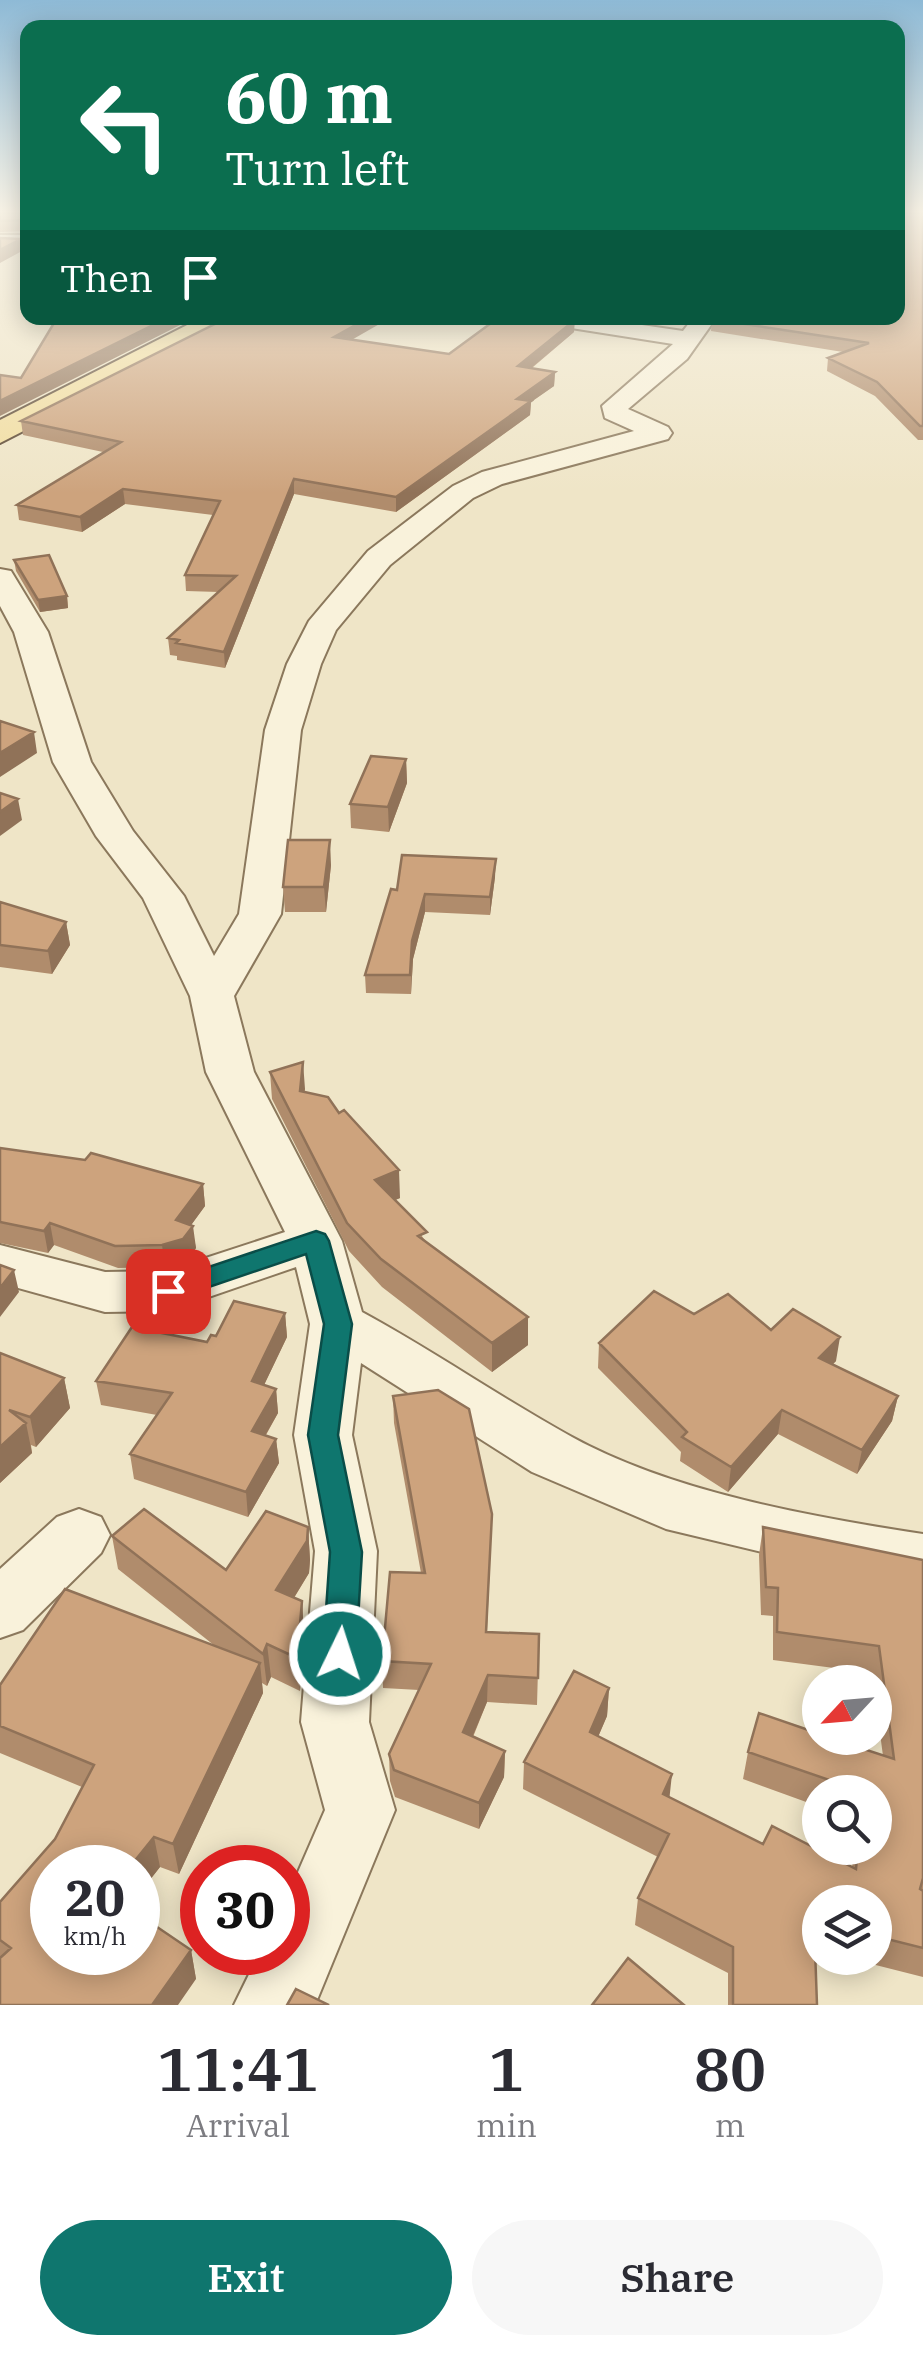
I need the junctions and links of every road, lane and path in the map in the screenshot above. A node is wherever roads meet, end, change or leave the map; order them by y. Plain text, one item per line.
1 (208, 325) edge
2 (653, 325) edge
3 (696, 328) edge
4 (0, 432) edge
5 (0, 578) edge
6 (212, 996) junction
7 (316, 1241) junction
8 (0, 1264) edge
9 (338, 1324) junction
10 (79, 1535) dead end
11 (923, 1560) edge
12 (0, 1610) edge
13 (273, 2005) edge

1 - 4 main road
2 - 3 street
3 - 6 street
5 - 6 street
6 - 7 street
7 - 8 street
7 - 9 street
9 - 11 street
9 - 13 street
10 - 12 street

